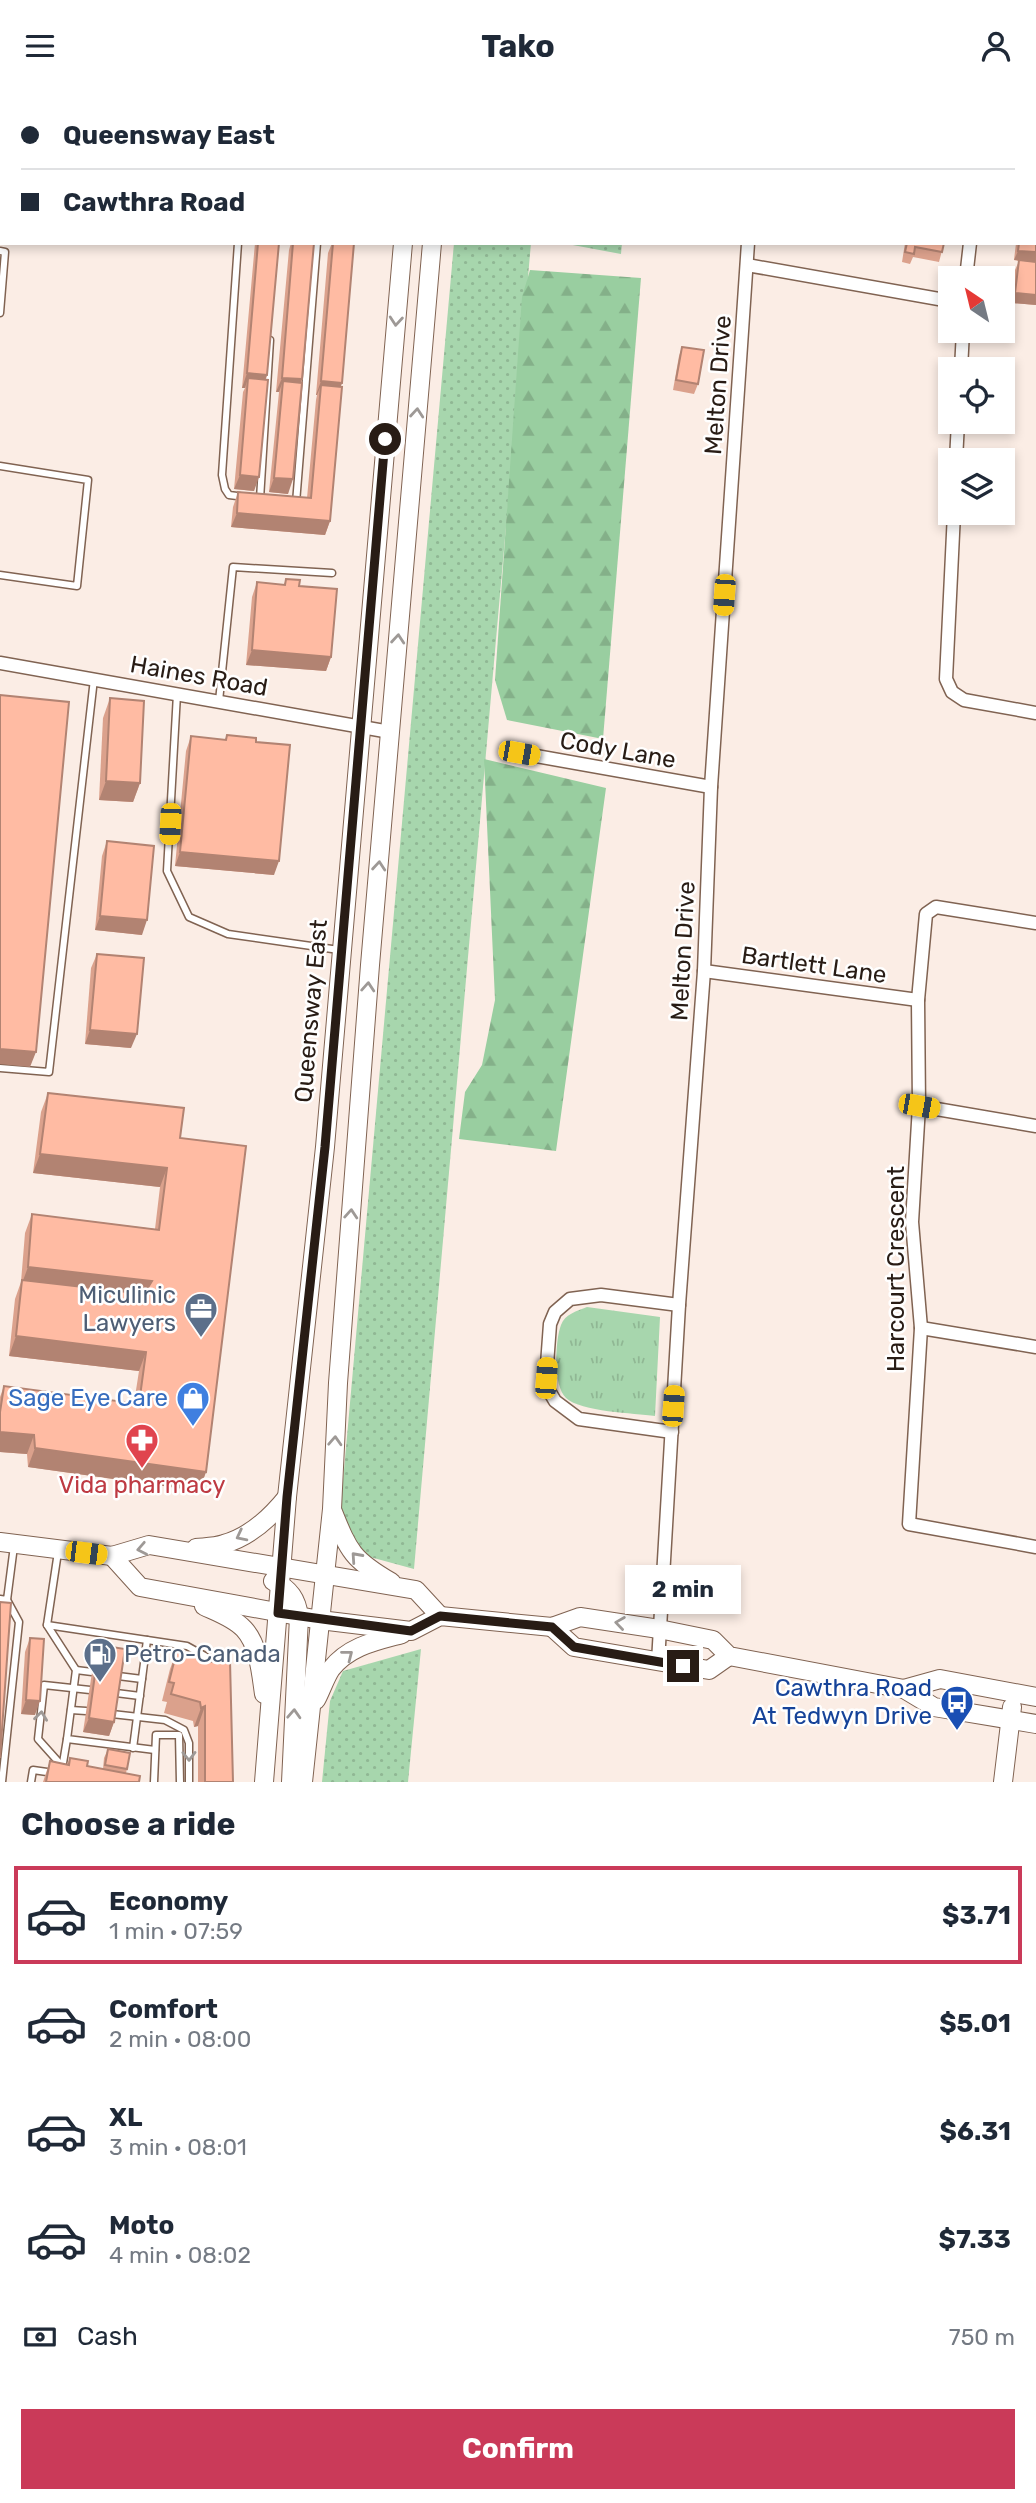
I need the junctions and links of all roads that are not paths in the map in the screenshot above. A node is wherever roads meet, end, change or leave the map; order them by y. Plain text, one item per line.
1 (238, 245) edge
2 (317, 245) edge
3 (402, 245) edge
4 (432, 245) edge
5 (748, 245) edge
6 (970, 245) edge
7 (0, 251) edge
8 (747, 265) junction
9 (967, 266) edge
10 (938, 299) edge
11 (0, 313) edge
12 (271, 338) edge
13 (0, 465) edge
14 (260, 499) junction
15 (272, 501) edge
16 (284, 503) edge
17 (953, 525) edge
18 (332, 573) dead end
19 (0, 575) edge
20 (0, 663) edge
21 (93, 679) junction
22 (177, 694) junction
23 (219, 701) junction
24 (1036, 713) edge
25 (360, 726) junction
26 (390, 732) junction
27 (519, 753) dead end
28 (710, 787) junction
29 (1036, 923) edge
30 (341, 950) junction
31 (704, 971) junction
32 (918, 1000) junction
33 (0, 1068) edge
34 (919, 1106) junction
35 (1036, 1125) edge
36 (679, 1305) junction
37 (921, 1328) junction
38 (1036, 1347) edge
39 (671, 1432) junction
40 (287, 1497) junction
41 (332, 1509) junction
42 (7, 1543) edge
43 (1036, 1547) edge
44 (59, 1550) junction
45 (182, 1551) junction
46 (112, 1556) junction
47 (325, 1576) junction
48 (281, 1577) junction
49 (400, 1587) junction
50 (182, 1596) junction
51 (3, 1600) edge
52 (278, 1613) junction
53 (440, 1616) junction
54 (299, 1617) junction
55 (320, 1620) junction
56 (47, 1625) junction
57 (552, 1627) junction
58 (659, 1629) junction
59 (411, 1631) junction
60 (147, 1640) junction
61 (729, 1656) junction
62 (657, 1662) junction
63 (76, 1669) junction
64 (92, 1672) edge
65 (118, 1675) edge
66 (142, 1679) junction
67 (217, 1681) edge
68 (74, 1688) junction
69 (904, 1689) junction
70 (90, 1690) edge
71 (116, 1693) edge
72 (1014, 1693) junction
73 (140, 1696) junction
74 (1036, 1697) edge
75 (71, 1710) junction
76 (311, 1710) junction
77 (86, 1711) dead end
78 (112, 1714) edge
79 (138, 1717) junction
80 (1011, 1720) junction
81 (1036, 1724) edge
82 (269, 1725) junction
83 (67, 1739) junction
84 (133, 1748) junction
85 (155, 1750) junction
86 (62, 1771) junction
87 (73, 1776) edge
88 (2, 1782) edge
89 (32, 1782) edge
90 (154, 1782) edge
91 (180, 1782) edge
92 (189, 1782) edge
93 (264, 1782) edge
94 (291, 1782) edge
95 (303, 1782) edge
96 (1003, 1782) edge

1 - 14 lane
2 - 16 lane
3 -> 25 main road, Queensway East
26 -> 4 main road
5 - 8 street, Melton Drive
6 - 9 street
7 - 11 lane
8 - 10 street
8 - 28 street, Melton Drive
12 - 14 lane
13 - 19 lane
14 - 15 lane
17 - 24 street
18 - 23 lane
20 - 21 street, Haines Road
21 - 22 street, Haines Road
21 - 33 lane
22 - 23 street, Haines Road
22 - 30 lane
23 - 25 street, Haines Road
25 - 26 street, Haines Road
25 - 30 main road, Queensway East
41 -> 26 main road
27 - 28 street, Cody Lane
28 - 31 street, Melton Drive
29 - 32 street, Harcourt Crescent
30 - 40 main road, Queensway East
31 - 32 street, Bartlett Lane
31 - 36 street, Melton Drive
32 - 34 street, Harcourt Crescent
34 - 35 street
34 - 37 street, Harcourt Crescent
36 - 39 street, Melton Drive
36 - 39 street
37 - 38 street
37 - 43 street, Harcourt Crescent
39 - 58 street, Melton Drive
40 -> 45 main road
40 - 48 main road, Queensway East
41 - 47 main road
49 -> 41 main road
42 - 44 main road
42 - 51 lane
44 - 46 main road
44 - 56 lane
45 -> 46 main road
45 - 48 main road
46 - 50 main road
47 - 48 main road
47 - 49 main road
47 - 55 main road
48 - 52 main road, Queensway East
48 - 54 main road
49 - 53 main road
50 - 52 main road
50 - 82 main road
51 - 88 lane
52 - 54 main road
52 - 82 main road, Queensway East
53 - 57 main road
53 - 59 main road
54 - 55 main road
94 -> 54 main road
55 - 59 main road
55 - 76 main road
56 - 60 lane
56 - 63 lane
58 -> 57 main road
57 - 62 main road
58 - 61 main road
58 - 62 street, Melton Drive
76 -> 59 main road
60 - 66 lane
60 - 67 lane
61 - 62 main road
61 - 69 main road
63 - 64 lane
63 - 68 lane
65 - 66 lane
66 - 73 lane
68 - 70 lane
68 - 75 lane
86 -> 68 lane
69 - 72 main road
69 - 80 main road
71 - 73 lane
72 - 74 main road
72 - 80 main road
73 - 79 lane
75 - 77 lane
75 - 83 lane
76 - 95 main road
78 - 79 lane
79 - 84 lane
79 -> 92 lane
80 - 81 main road
80 - 96 main road
82 - 93 main road, Queensway East
83 - 84 lane
83 - 86 lane
84 - 85 lane
85 - 90 lane
85 - 91 lane
86 - 87 lane
86 - 89 lane

